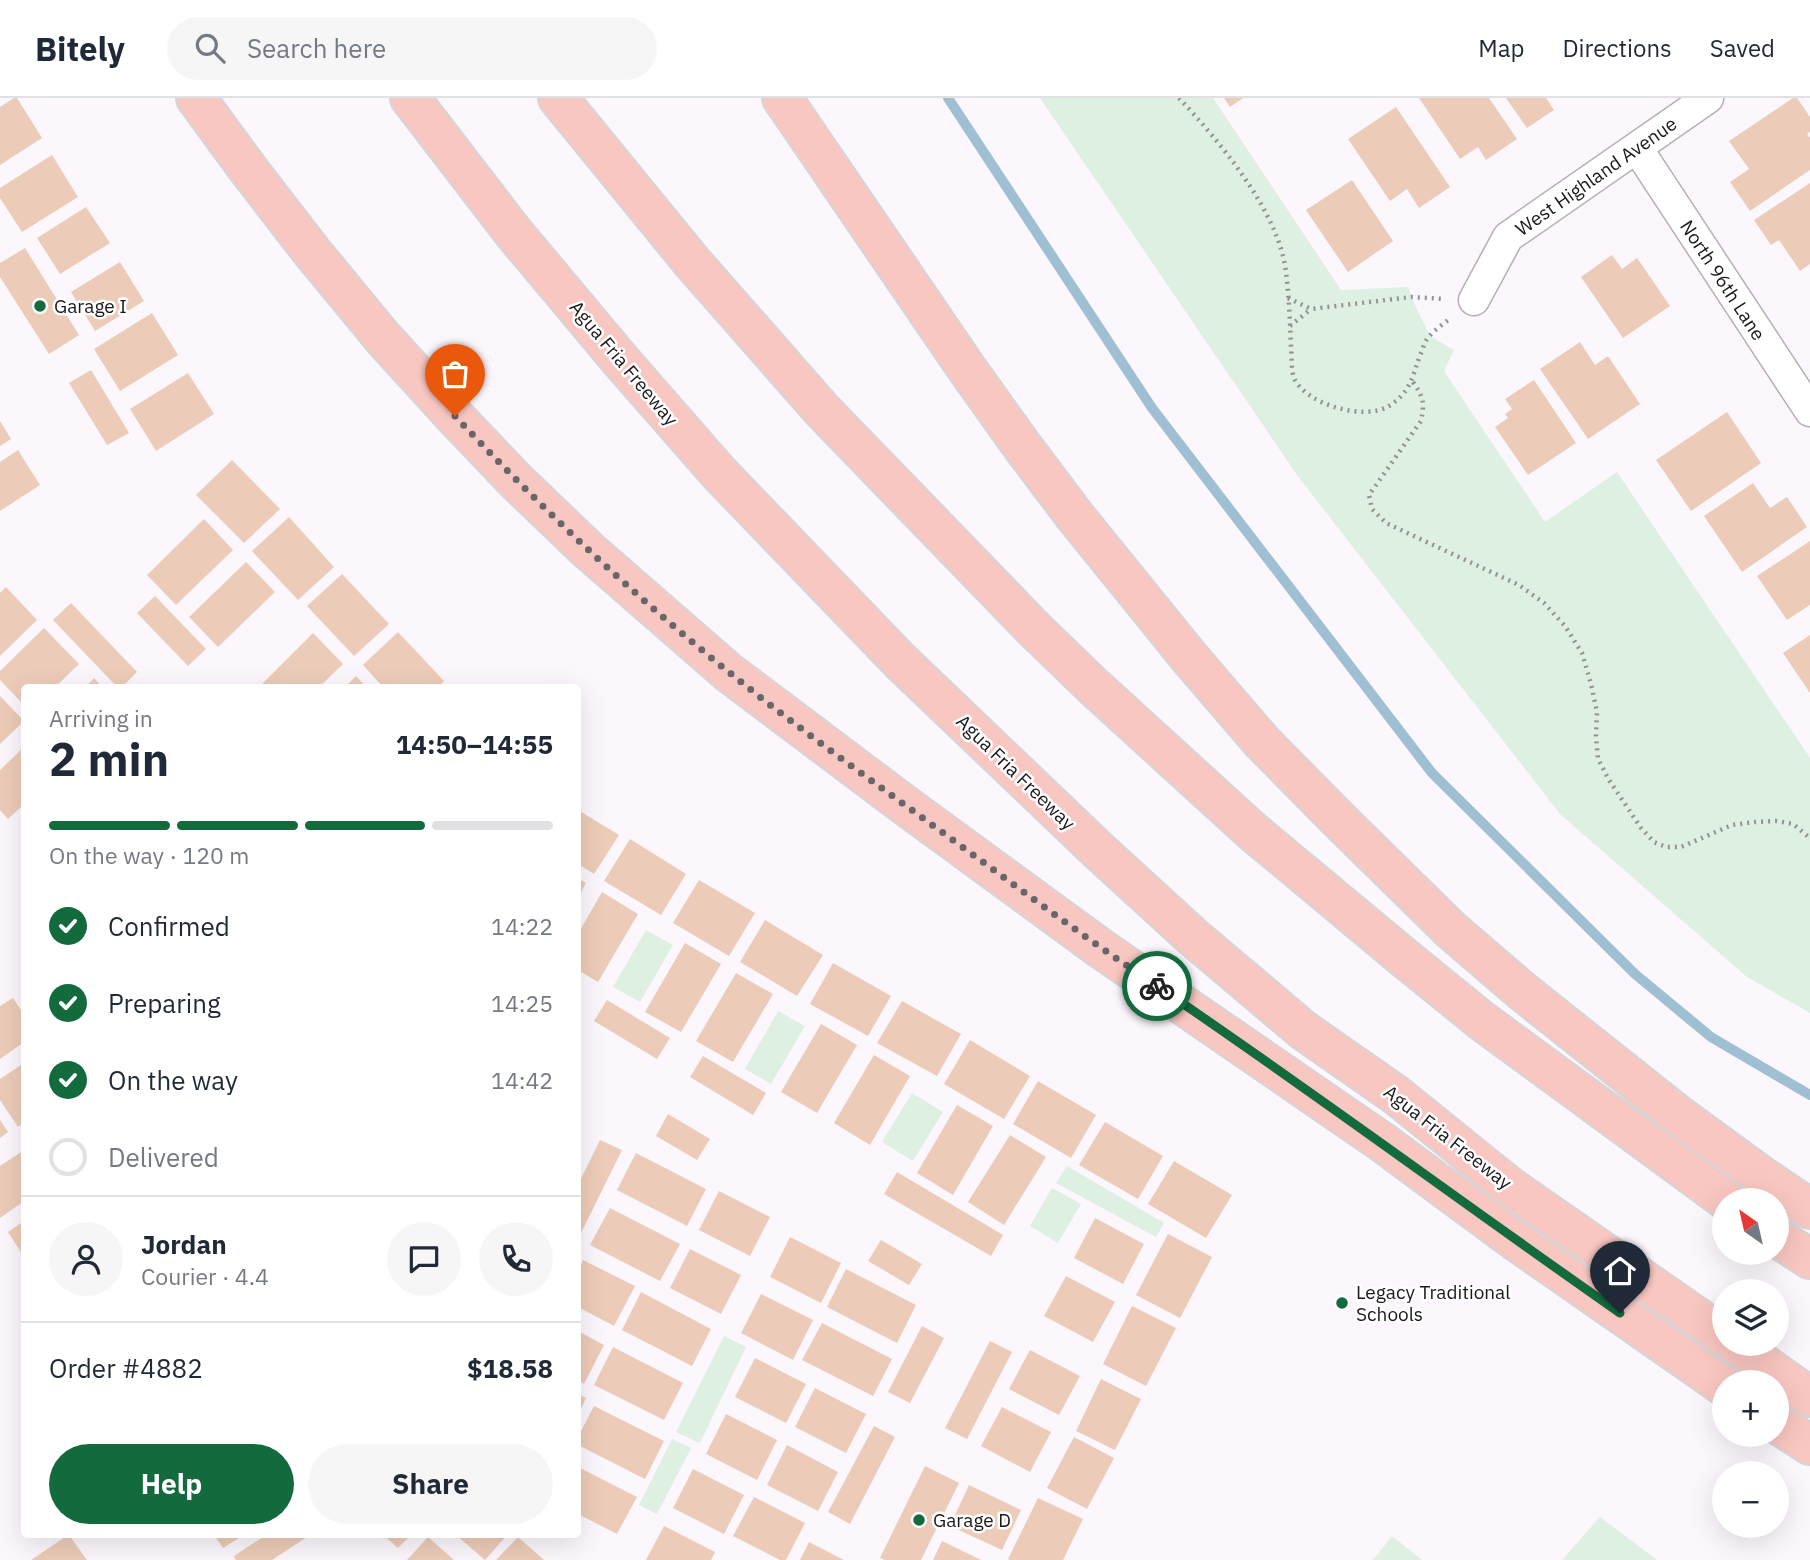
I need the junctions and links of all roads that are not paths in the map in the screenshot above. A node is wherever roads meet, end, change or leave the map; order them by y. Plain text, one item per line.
1 (196, 98) edge
2 (410, 98) edge
3 (558, 98) edge
4 (782, 98) edge
5 (1708, 98) edge
6 (1637, 148) junction
7 (1474, 300) road end
8 (1810, 411) edge
9 (1712, 1190) edge
10 (1810, 1209) edge
11 (1789, 1245) edge
12 (1810, 1259) edge
13 (1712, 1328) edge
14 (1752, 1356) edge
15 (1712, 1378) edge
16 (1810, 1397) edge
17 (1789, 1431) edge
18 (1810, 1445) edge

1 - 15 highway
2 - 13 highway, Agua Fria Freeway
3 - 9 highway
4 - 10 highway
5 - 6 street, West Highland Avenue
6 - 7 street, West Highland Avenue
6 - 8 street, North 96th Lane
11 - 12 highway
14 - 16 highway
17 - 18 highway

